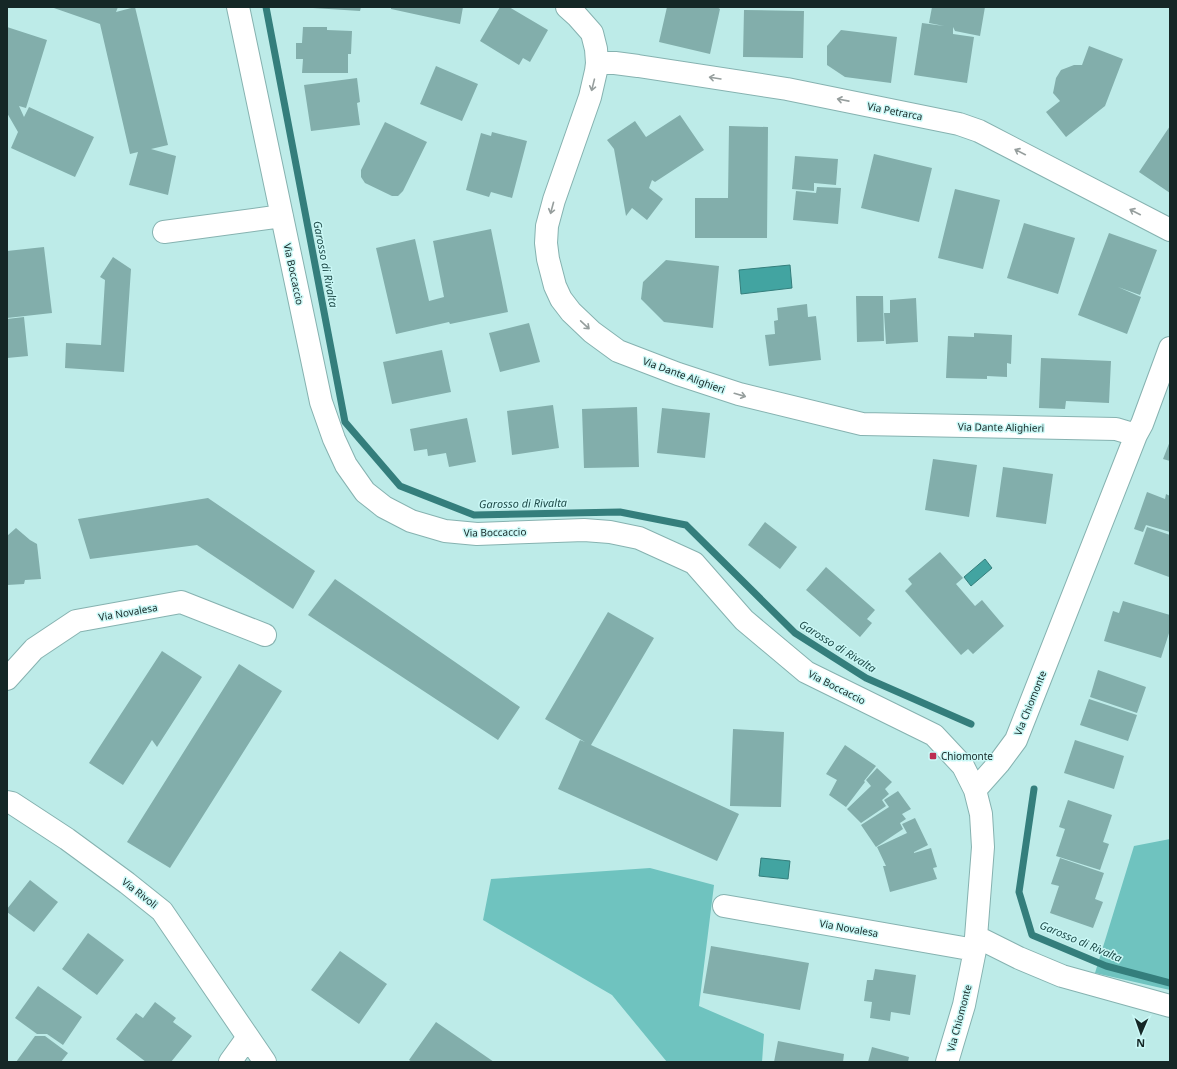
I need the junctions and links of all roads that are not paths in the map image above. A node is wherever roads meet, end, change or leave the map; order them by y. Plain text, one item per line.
1 (238, 7) edge
2 (578, 10) edge
3 (592, 32) junction
4 (597, 63) junction
5 (638, 66) junction
6 (282, 216) junction
7 (1170, 230) edge
8 (164, 232) dead end
9 (1170, 348) edge
10 (1136, 435) junction
11 (265, 635) dead end
12 (7, 679) edge
13 (975, 790) junction
14 (9, 800) edge
15 (724, 906) dead end
16 (976, 943) junction
17 (1170, 1006) edge
18 (248, 1037) junction
19 (230, 1062) edge
20 (265, 1062) edge
21 (947, 1062) edge

1 - 6 street, Via Boccaccio
2 - 3 street
3 - 4 street, Via Dante Alighieri
3 - 5 street
4 - 5 street, Via Petrarca
4 -> 10 street, Via Dante Alighieri
7 -> 5 street, Via Petrarca
6 - 8 street
6 - 13 street, Via Boccaccio
9 - 10 street, Via Chiomonte
10 - 13 street, Via Chiomonte
11 - 12 street, Via Novalesa
13 - 16 street, Via Chiomonte
14 - 18 street, Via Rivoli
15 - 16 street, Via Novalesa
16 - 17 street, Via Novalesa
16 - 21 street, Via Chiomonte
18 - 19 street
18 - 20 street, Via Rivoli

